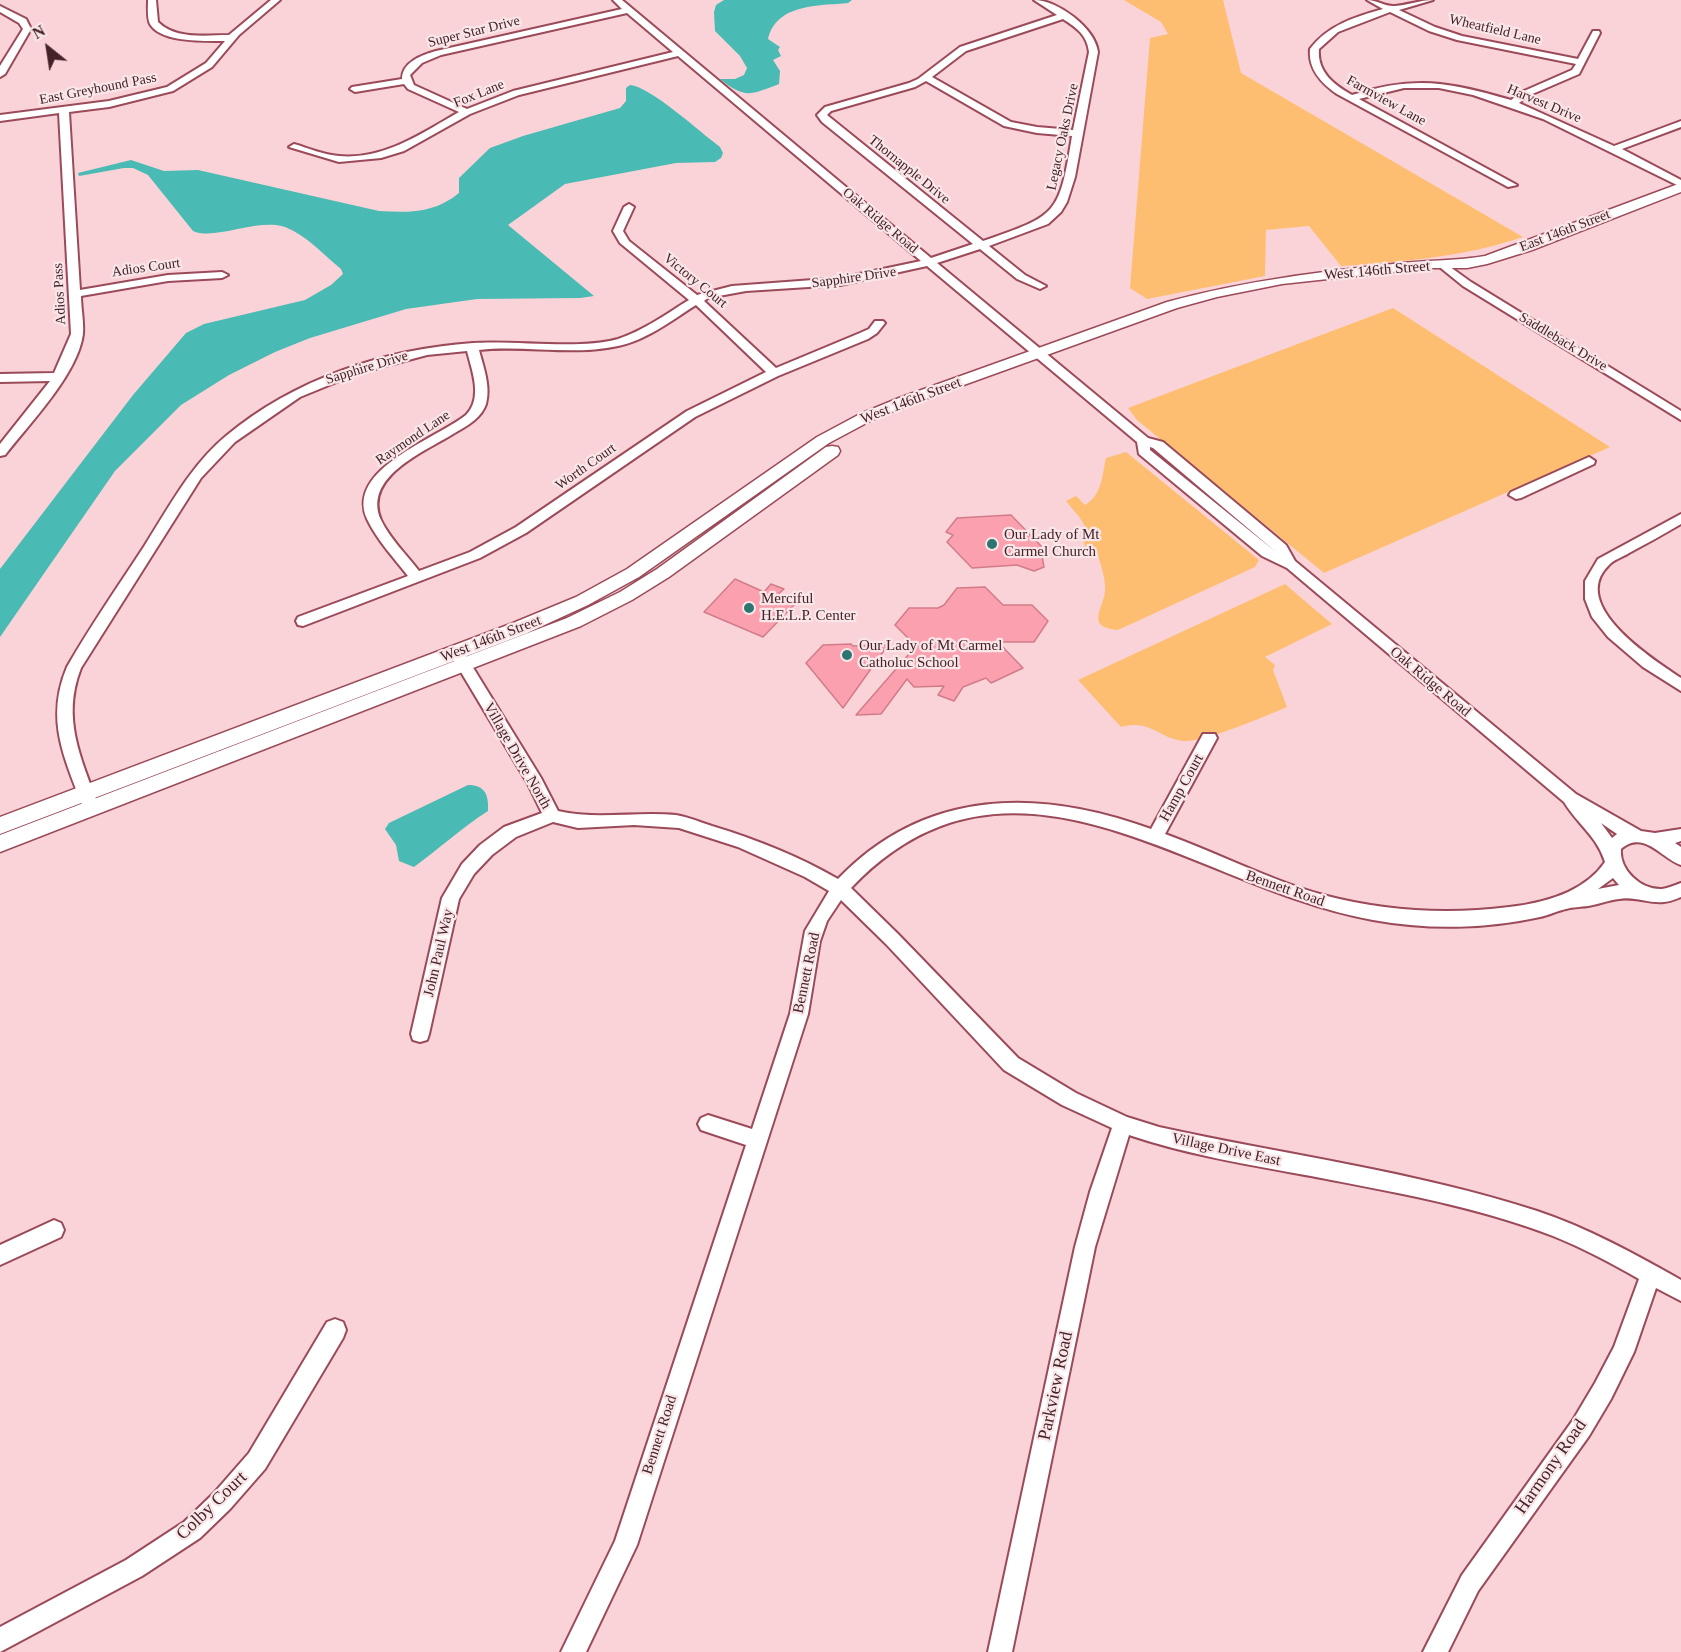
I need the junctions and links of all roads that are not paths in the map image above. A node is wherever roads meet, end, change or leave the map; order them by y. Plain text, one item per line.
1 (152, 0) edge
2 (276, 0) edge
3 (617, 0) edge
4 (1038, 0) edge
5 (1371, 0) edge
6 (1429, 0) edge
7 (0, 9) edge
8 (629, 10) junction
9 (1392, 10) junction
10 (1064, 16) junction
11 (1596, 33) dead end
12 (232, 38) junction
13 (680, 53) junction
14 (1582, 62) junction
15 (0, 74) edge
16 (926, 78) junction
17 (406, 81) junction
18 (355, 89) dead end
19 (1351, 98) junction
20 (1513, 103) junction
21 (64, 110) junction
22 (466, 112) junction
23 (0, 118) edge
24 (1681, 124) edge
25 (1076, 133) junction
26 (294, 147) dead end
27 (1611, 150) junction
28 (1512, 185) dead end
29 (1681, 185) edge
30 (628, 207) dead end
31 (982, 245) junction
32 (930, 263) junction
33 (1446, 267) junction
34 (222, 275) dead end
35 (1040, 286) dead end
36 (75, 294) junction
37 (697, 300) junction
38 (879, 323) dead end
39 (472, 346) junction
40 (1043, 358) junction
41 (774, 373) junction
42 (60, 377) junction
43 (0, 378) edge
44 (1679, 411) edge
45 (0, 452) edge
46 (1589, 461) dead end
47 (1516, 495) dead end
48 (1681, 518) edge
49 (417, 578) junction
50 (303, 621) dead end
51 (460, 659) junction
52 (1681, 686) edge
53 (1209, 738) dead end
54 (1570, 798) junction
55 (89, 802) junction
56 (552, 816) junction
57 (0, 826) edge
58 (1681, 835) edge
59 (1155, 837) junction
60 (1646, 838) junction
61 (0, 844) edge
62 (1612, 858) junction
63 (1681, 858) edge
64 (840, 889) junction
65 (1681, 890) edge
66 (1652, 893) junction
67 (1568, 901) junction
68 (1681, 904) edge
69 (420, 1034) dead end
70 (708, 1124) dead end
71 (1123, 1124) junction
72 (757, 1140) junction
73 (54, 1230) dead end
74 (0, 1255) edge
75 (1651, 1274) junction
76 (1681, 1291) edge
77 (335, 1330) dead end
78 (0, 1640) edge
79 (573, 1652) edge
80 (1000, 1652) edge
81 (1435, 1652) edge

1 - 12 street
2 - 12 street, East Greyhound Pass
3 - 8 street, Oak Ridge Road
4 - 10 street, Legacy Oaks Drive
5 - 9 street, Wheatfield Lane
6 - 9 street
7 - 15 street
8 - 13 street, Oak Ridge Road
8 - 17 street, Super Star Drive
9 - 14 street, Wheatfield Lane
9 - 19 street, Farmview Lane
10 - 16 street
10 - 25 street, Legacy Oaks Drive
11 - 14 street
12 - 21 street, East Greyhound Pass
13 - 22 street, Fox Lane
13 - 32 street, Oak Ridge Road
14 - 20 street
16 - 25 street
16 - 31 street, Thornapple Drive
17 - 18 street
17 - 22 street
19 - 20 street, Harvest Drive
19 - 28 street, Farmview Lane
20 - 27 street, Harvest Drive
21 - 23 street, East Greyhound Pass
21 - 36 street, Adios Pass
22 - 26 street, Fox Lane
24 - 27 street
25 - 31 street, Legacy Oaks Drive
27 - 29 street, Harvest Drive
29 - 33 main road, East 146th Street
30 - 37 street, Victory Court
31 - 32 street, Legacy Oaks Drive
31 - 35 street, Thornapple Drive
32 - 37 street, Sapphire Drive
32 - 40 street, Oak Ridge Road
33 - 40 main road, West 146th Street
33 - 44 street, Saddleback Drive
34 - 36 street, Adios Court
36 - 42 street, Adios Pass
37 - 39 street, Sapphire Drive
37 - 41 street, Victory Court
38 - 41 street, Worth Court
39 - 49 street, Raymond Lane
39 - 55 street, Sapphire Drive
40 - 51 main road, West 146th Street
40 - 54 street, Oak Ridge Road
41 - 49 street, Worth Court
42 - 43 street
42 - 45 street, Adios Pass
46 - 47 street
48 - 52 street
49 - 50 street, Worth Court
51 - 55 main road, West 146th Street
51 - 56 street, Village Drive North
53 - 59 street, Hamp Court
54 - 60 street, Oak Ridge Road
54 - 62 street, Oak Ridge Road
55 - 57 main road, West 146th Street
55 - 61 main road, West 146th Street
56 - 64 street, Village Drive North
56 - 69 street, John Paul Way
58 - 60 street
59 - 64 street, Bennett Road
59 - 67 street, Bennett Road
60 - 62 street, Bennett Road
60 - 63 street, Oak Ridge Road
62 - 66 street, Oak Ridge Road
62 - 67 street, Bennett Road
64 - 71 street, Village Drive East
64 - 72 street, Bennett Road
65 - 66 street
66 - 67 street, Bennett Road
66 - 68 street
70 - 72 street
71 - 75 street, Village Drive East
71 - 80 street, Parkview Road
72 - 79 street, Bennett Road
73 - 74 street
75 - 76 street, Village Drive East
75 - 81 street, Harmony Road
77 - 78 street, Colby Court

